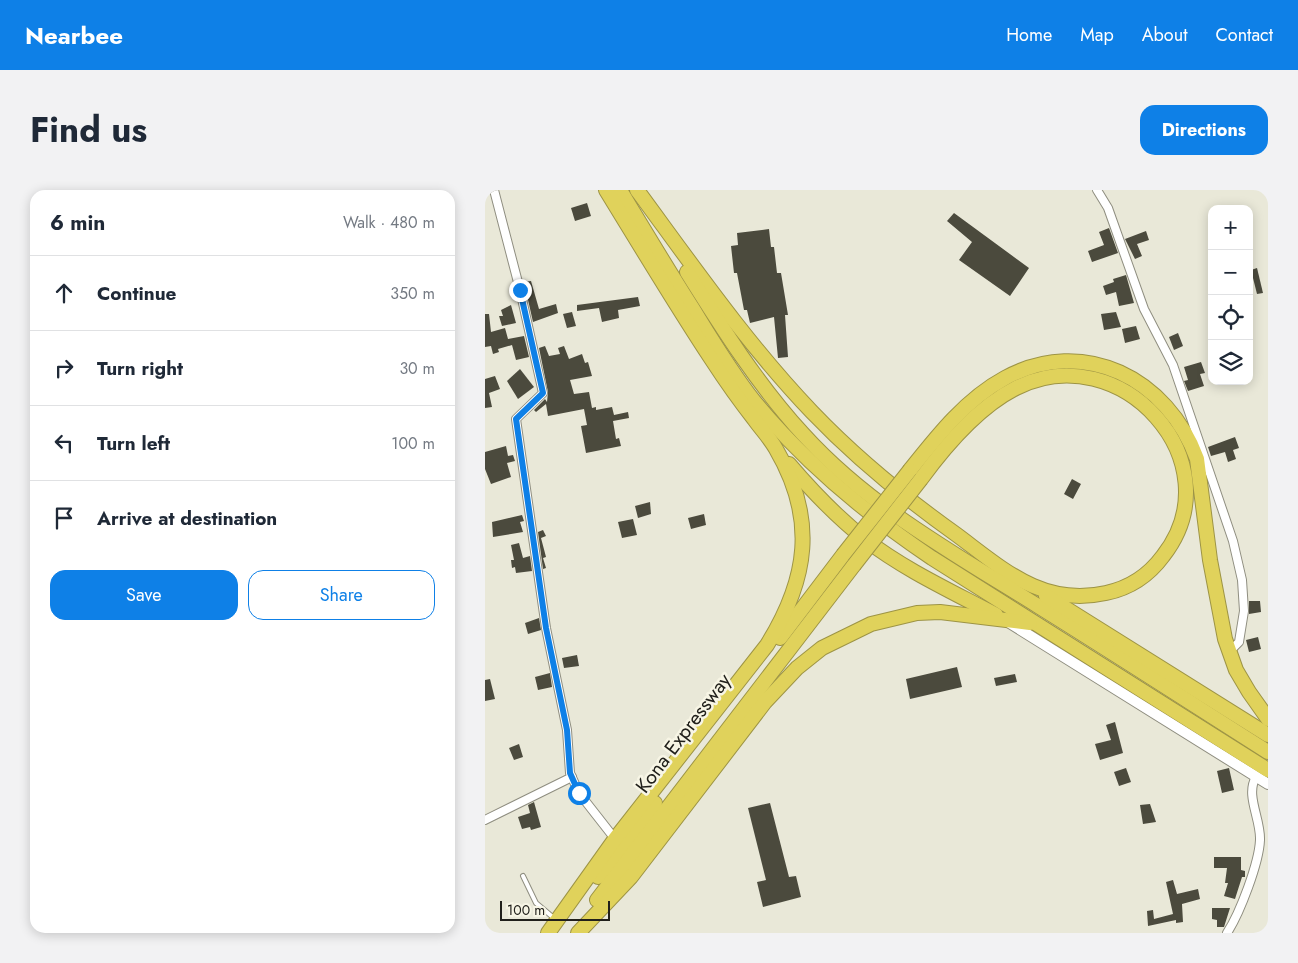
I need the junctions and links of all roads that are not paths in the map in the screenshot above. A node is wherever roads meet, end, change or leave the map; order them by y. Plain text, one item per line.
1 (494, 190) edge
2 (606, 190) edge
3 (620, 190) edge
4 (637, 190) edge
5 (1097, 190) edge
6 (776, 448) junction
7 (848, 560) junction
8 (1033, 587) junction
9 (1001, 618) junction
10 (1040, 626) junction
11 (1229, 652) junction
12 (1268, 719) edge
13 (1268, 735) edge
14 (1268, 752) edge
15 (1262, 773) edge
16 (572, 777) junction
17 (1268, 784) edge
18 (485, 820) edge
19 (615, 839) junction
20 (1268, 845) edge
21 (1259, 847) junction
22 (523, 876) dead end
23 (552, 929) edge
24 (571, 933) edge
25 (578, 933) edge
26 (1227, 933) edge

1 - 16 street
2 - 6 highway
3 - 10 highway
4 - 8 highway
4 - 14 highway
5 - 11 street
6 - 9 highway
6 - 19 highway
7 - 8 highway, bridge
7 - 11 highway, bridge
7 - 23 highway, Kona Expressway
7 - 24 highway, Kona Expressway
8 - 13 highway
9 - 10 highway
9 - 15 street
9 - 25 highway
10 - 15 highway
11 - 12 highway
15 - 17 street
15 - 21 street
16 - 18 street
16 - 19 street
19 - 23 highway
20 - 21 street
21 - 26 street
22 - 23 lane

